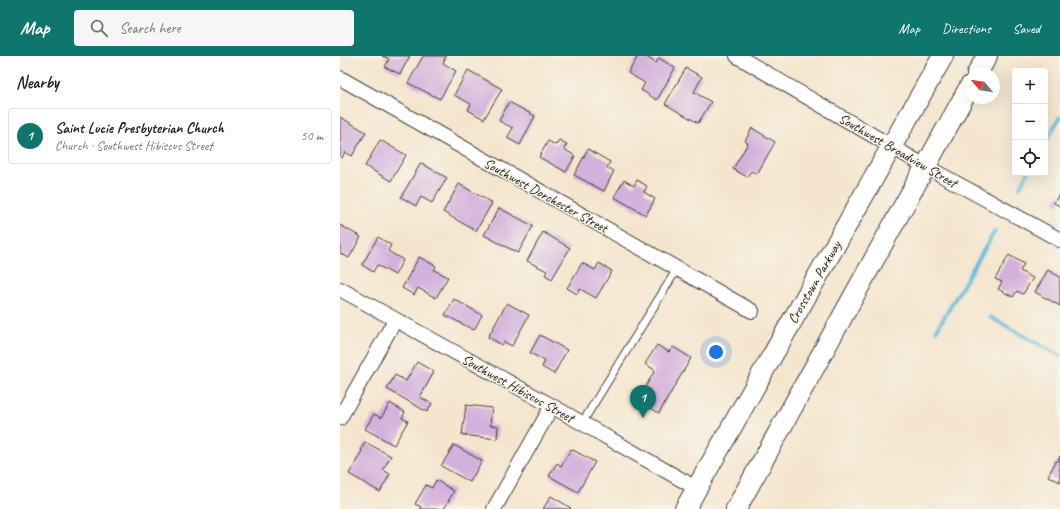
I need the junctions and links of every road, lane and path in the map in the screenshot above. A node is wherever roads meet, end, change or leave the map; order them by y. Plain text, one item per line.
1 (942, 56) edge
2 (987, 56) edge
3 (745, 58) edge
4 (980, 68) edge
5 (340, 78) edge
6 (964, 97) edge
7 (891, 146) junction
8 (925, 166) junction
9 (1060, 240) edge
10 (677, 269) junction
11 (340, 289) edge
12 (752, 311) dead end
13 (396, 320) junction
14 (552, 406) junction
15 (340, 418) edge
16 (582, 423) junction
17 (696, 488) junction
18 (494, 509) edge
19 (685, 509) edge
20 (736, 509) edge

1 - 7 main road, Crosstown Parkway
2 - 4 main road
3 - 7 street, Southwest Broadview Street
5 - 10 street, Southwest Dorchester Street
6 - 8 main road
7 - 8 street, Southwest Broadview Street
7 - 17 main road, Crosstown Parkway
8 - 9 street, Southwest Broadview Street
8 - 20 main road
10 - 12 street, Southwest Dorchester Street
10 - 16 lane
11 - 13 street, Southwest Hibiscus Street
13 - 14 street, Southwest Hibiscus Street
13 - 15 street
14 - 16 street, Southwest Hibiscus Street
14 - 18 street
16 - 17 street, Southwest Hibiscus Street
17 - 19 main road, Crosstown Parkway

